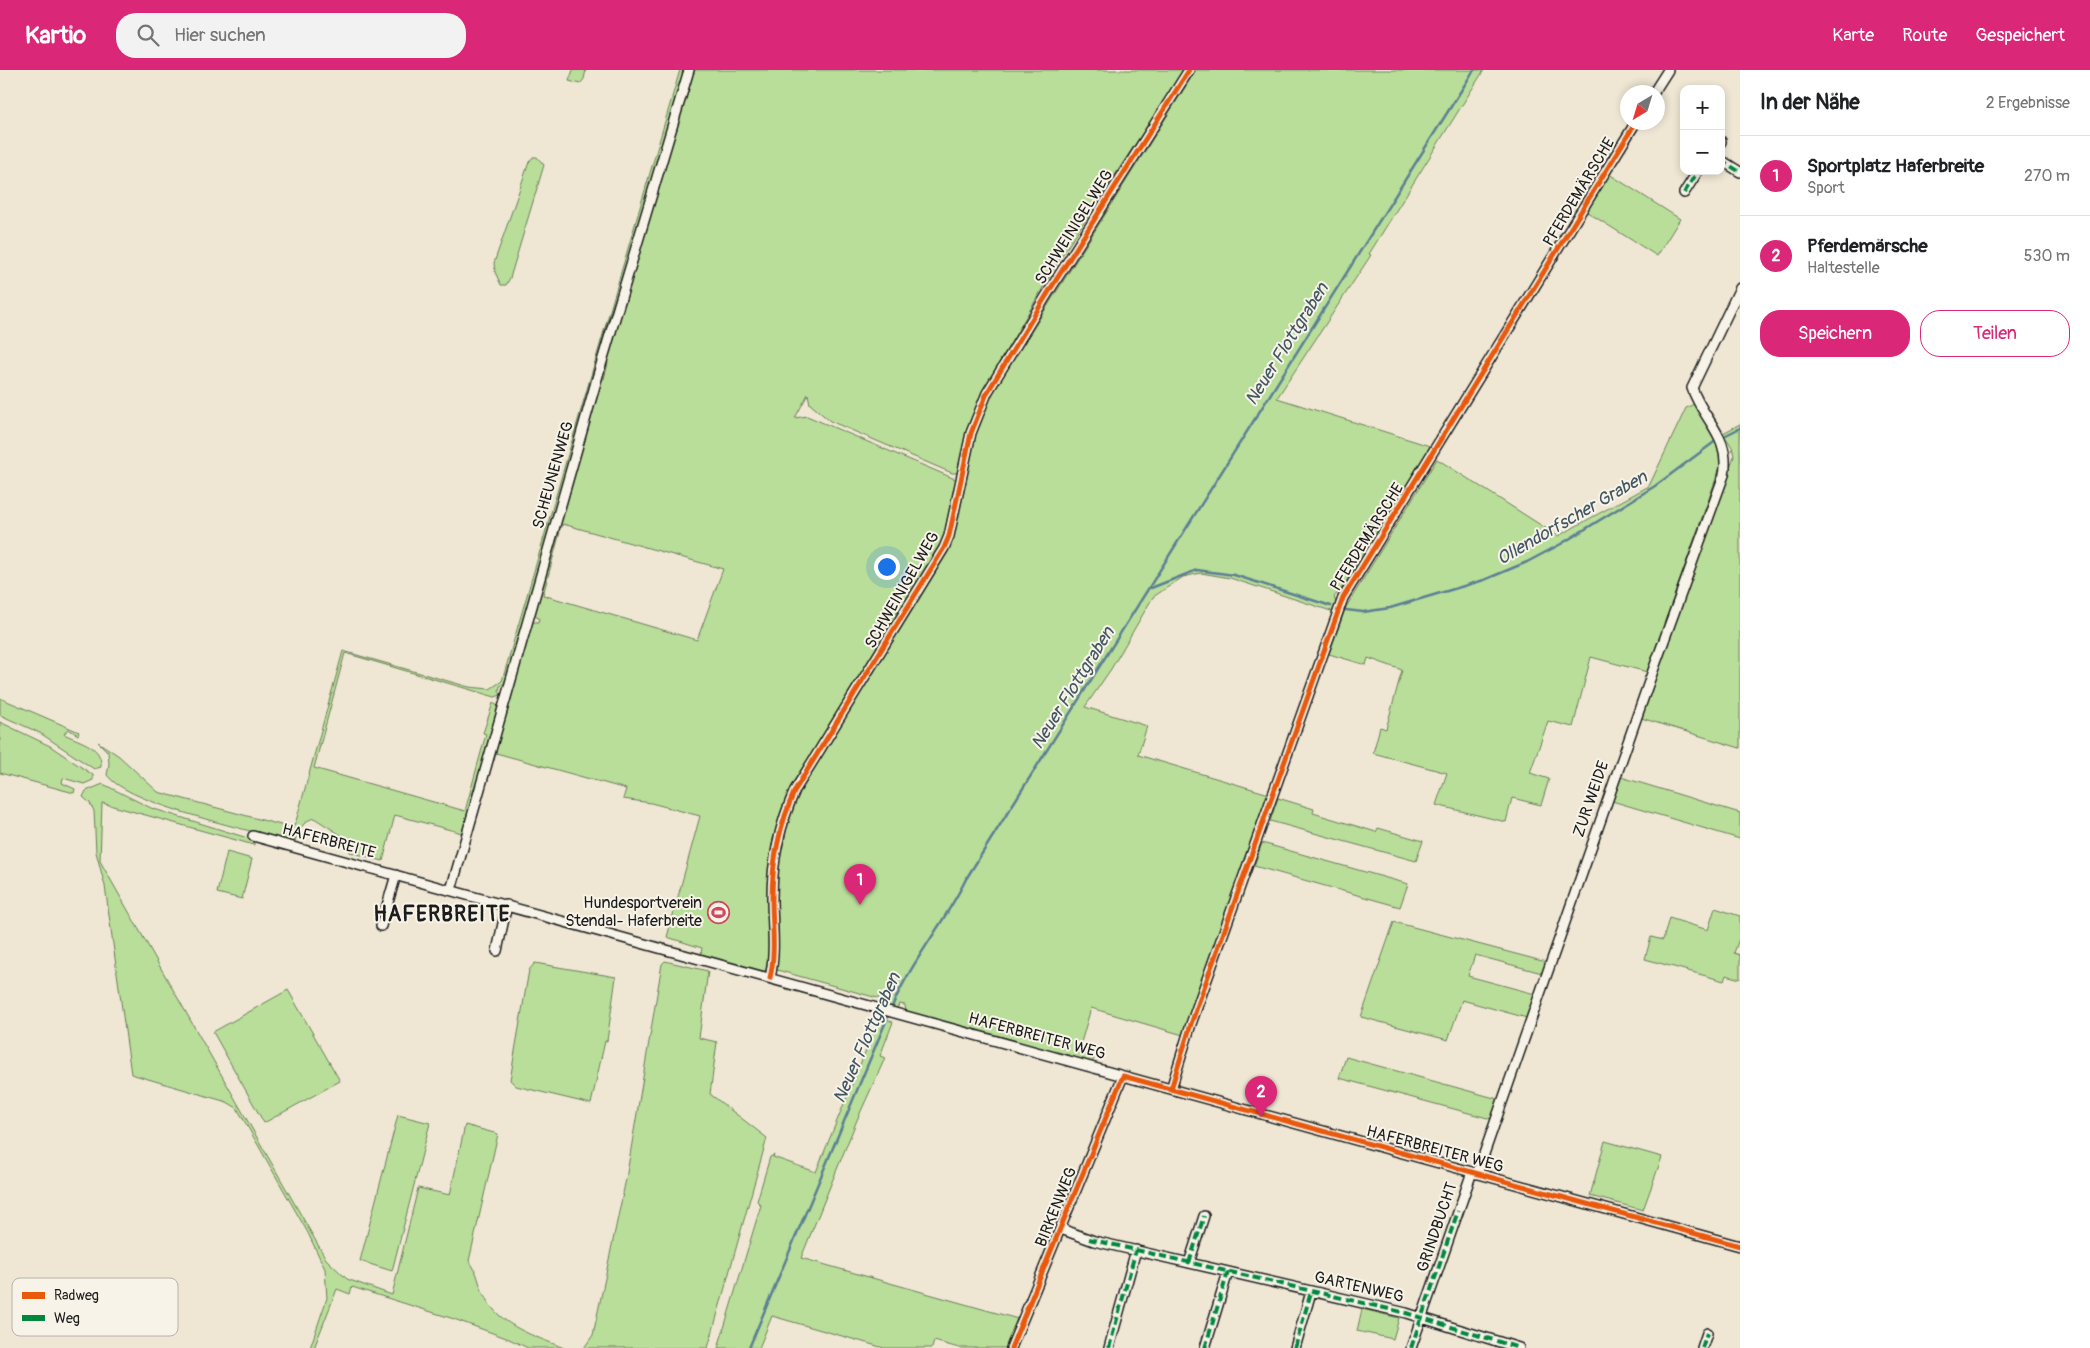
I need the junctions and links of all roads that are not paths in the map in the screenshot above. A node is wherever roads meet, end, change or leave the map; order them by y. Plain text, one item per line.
1 (689, 70) edge
2 (1189, 70) edge
3 (1668, 70) edge
4 (1658, 85) edge
5 (1631, 130) edge
6 (1725, 163) edge
7 (1740, 172) edge
8 (1695, 175) edge
9 (1684, 193) dead end
10 (1740, 288) edge
11 (253, 836) dead end
12 (396, 875) junction
13 (451, 890) junction
14 (507, 906) junction
15 (381, 926) dead end
16 (497, 951) dead end
17 (770, 978) junction
18 (817, 992) joint
19 (1123, 1076) junction
20 (1171, 1089) junction
21 (1475, 1173) junction
22 (1204, 1216) dead end
23 (1061, 1229) junction
24 (1740, 1246) edge
25 (1136, 1250) junction
26 (1189, 1263) junction
27 (1228, 1272) junction
28 (1312, 1292) junction
29 (1422, 1317) junction
30 (1707, 1332) dead end
31 (1011, 1348) edge
32 (1108, 1348) edge
33 (1205, 1348) edge
34 (1295, 1348) edge
35 (1412, 1348) edge
36 (1519, 1348) edge
37 (1702, 1348) edge

1 - 13 street, SCHEUNENWEG
2 - 17 street, SCHWEINIGELWEG
3 - 4 street
5 - 20 street, PFERDEMÄRSCHE
6 - 7 street
8 - 9 street
10 - 21 street, ZUR WEIDE
11 - 12 street, HAFERBREITE
12 - 13 street, HAFERBREITE
12 - 15 street
13 - 14 street, HAFERBREITE
14 - 16 street
14 - 17 street, HAFERBREITE
17 - 18 street, HAFERBREITE
18 - 19 street, HAFERBREITER WEG
19 - 20 street, HAFERBREITER WEG
19 - 23 street, BIRKENWEG
20 - 21 street, HAFERBREITER WEG
21 - 24 street, HAFERBREITER WEG
21 - 29 street, GRINDBUCHT
22 - 26 street
23 - 25 street, GARTENWEG
23 - 31 street, BIRKENWEG
25 - 26 street, GARTENWEG
25 - 32 street
26 - 27 street, GARTENWEG
27 - 28 street, GARTENWEG
27 - 33 street
28 - 29 street, GARTENWEG
28 - 34 street
29 - 35 street, GRINDBUCHT
29 - 36 street, GARTENWEG
30 - 37 street

